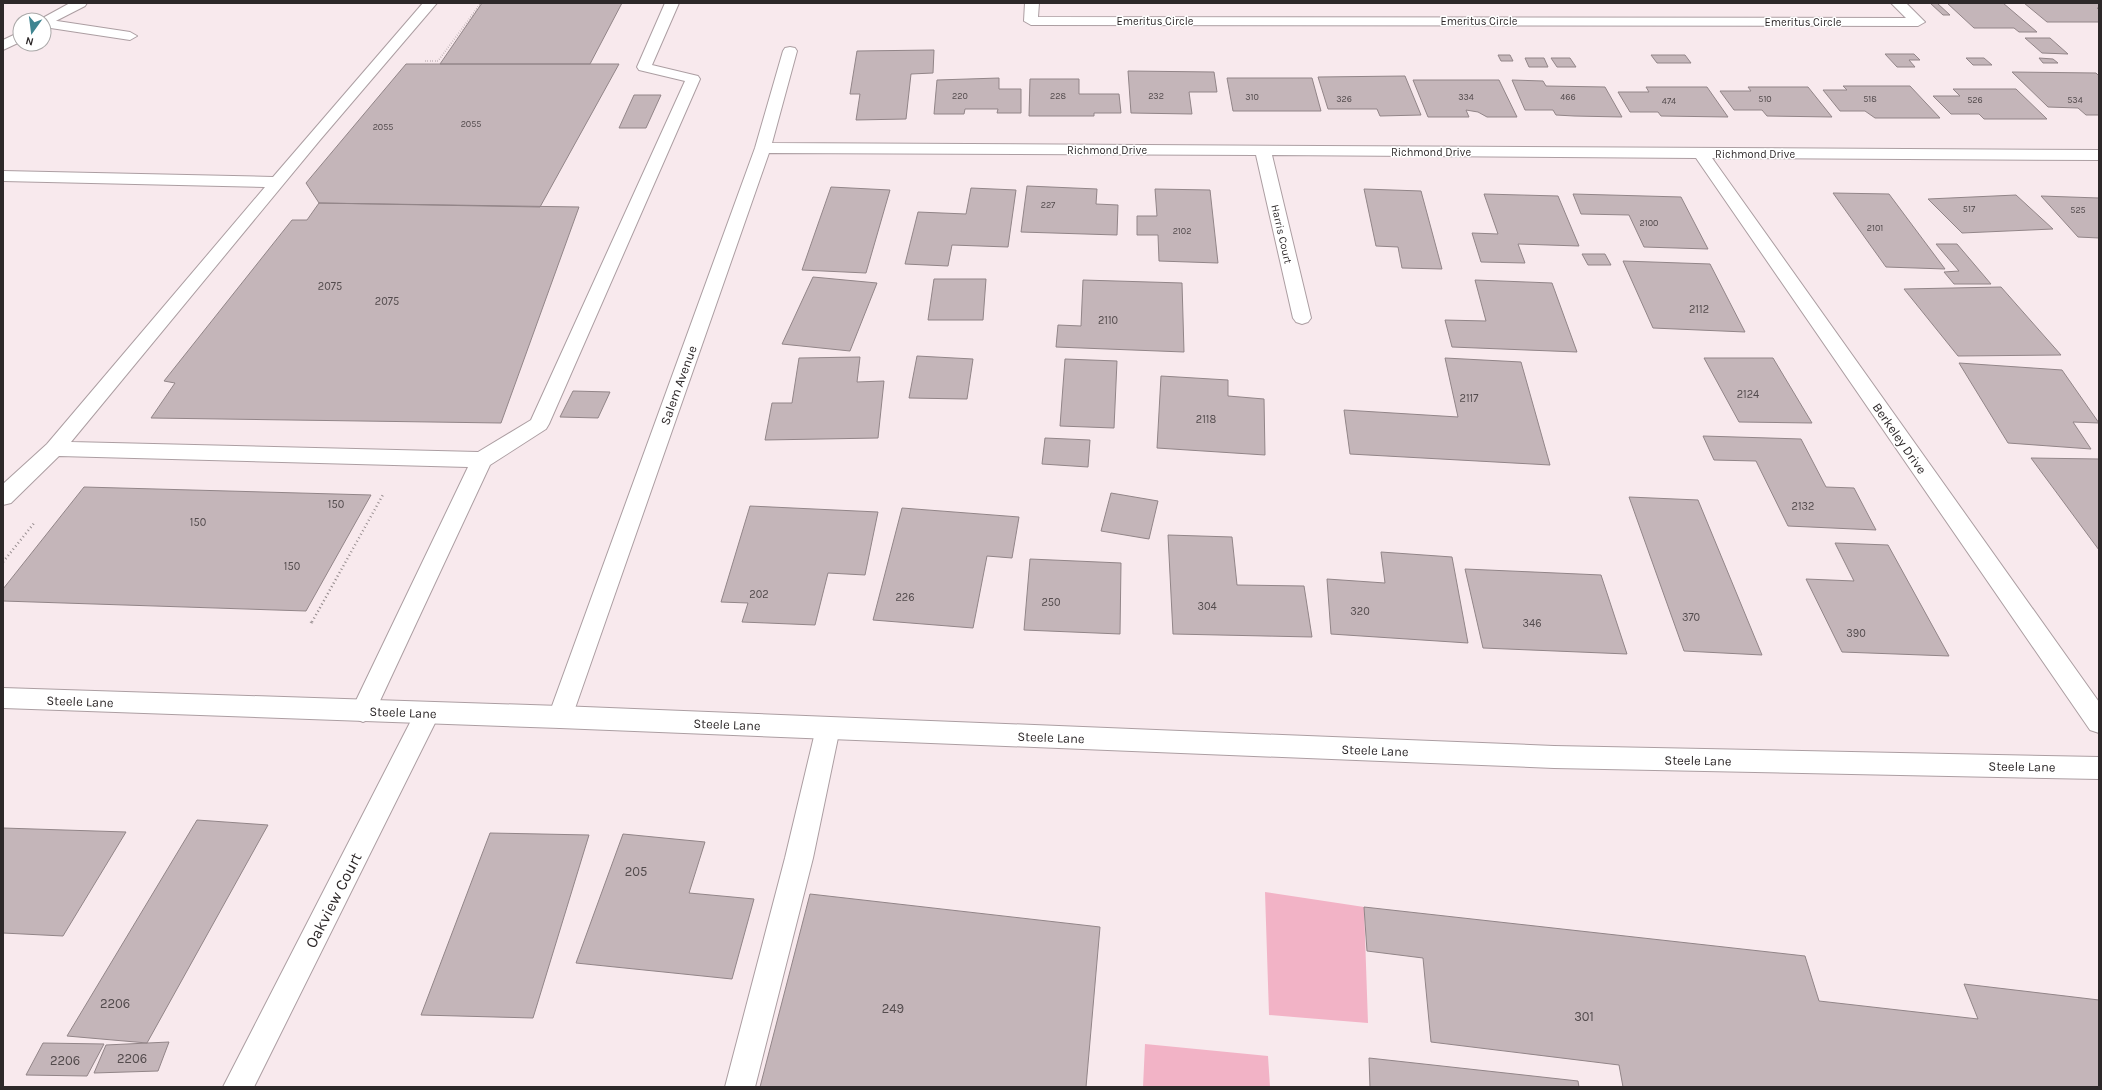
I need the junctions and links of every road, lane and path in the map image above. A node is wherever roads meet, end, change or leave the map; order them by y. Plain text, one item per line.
1 (80, 3) edge
2 (430, 3) edge
3 (672, 3) edge
4 (1032, 3) edge
5 (1898, 3) edge
6 (52, 19) edge
7 (52, 24) edge
8 (130, 36) dead end
9 (790, 51) dead end
10 (763, 148) junction
11 (1263, 151) junction
12 (1701, 153) junction
13 (2099, 155) edge
14 (3, 176) edge
15 (278, 182) junction
16 (1302, 318) dead end
17 (54, 449) junction
18 (482, 460) junction
19 (385, 492) dead end
20 (3, 497) edge
21 (311, 623) dead end
22 (3, 698) edge
23 (363, 711) junction
24 (428, 714) junction
25 (560, 717) junction
26 (2099, 722) edge
27 (828, 728) junction
28 (2099, 768) edge
29 (238, 1087) edge
30 (740, 1087) edge

1 - 6 street
2 - 15 street
3 - 18 street
4 - 5 street, Emeritus Circle
7 - 8 street
9 - 10 street, Salem Avenue
10 - 11 street, Richmond Drive
10 - 25 street, Salem Avenue
11 - 12 street, Richmond Drive
11 - 16 street, Harris Court
12 - 13 street, Richmond Drive
12 - 26 street, Berkeley Drive
14 - 15 street
15 - 17 street
17 - 18 street
17 - 20 street
18 - 23 street
19 - 21 path
22 - 23 street, Steele Lane
23 - 24 street, Steele Lane
24 - 25 street, Steele Lane
24 - 29 street, Oakview Court
25 - 27 street, Steele Lane
27 - 28 street, Steele Lane
27 - 30 street

